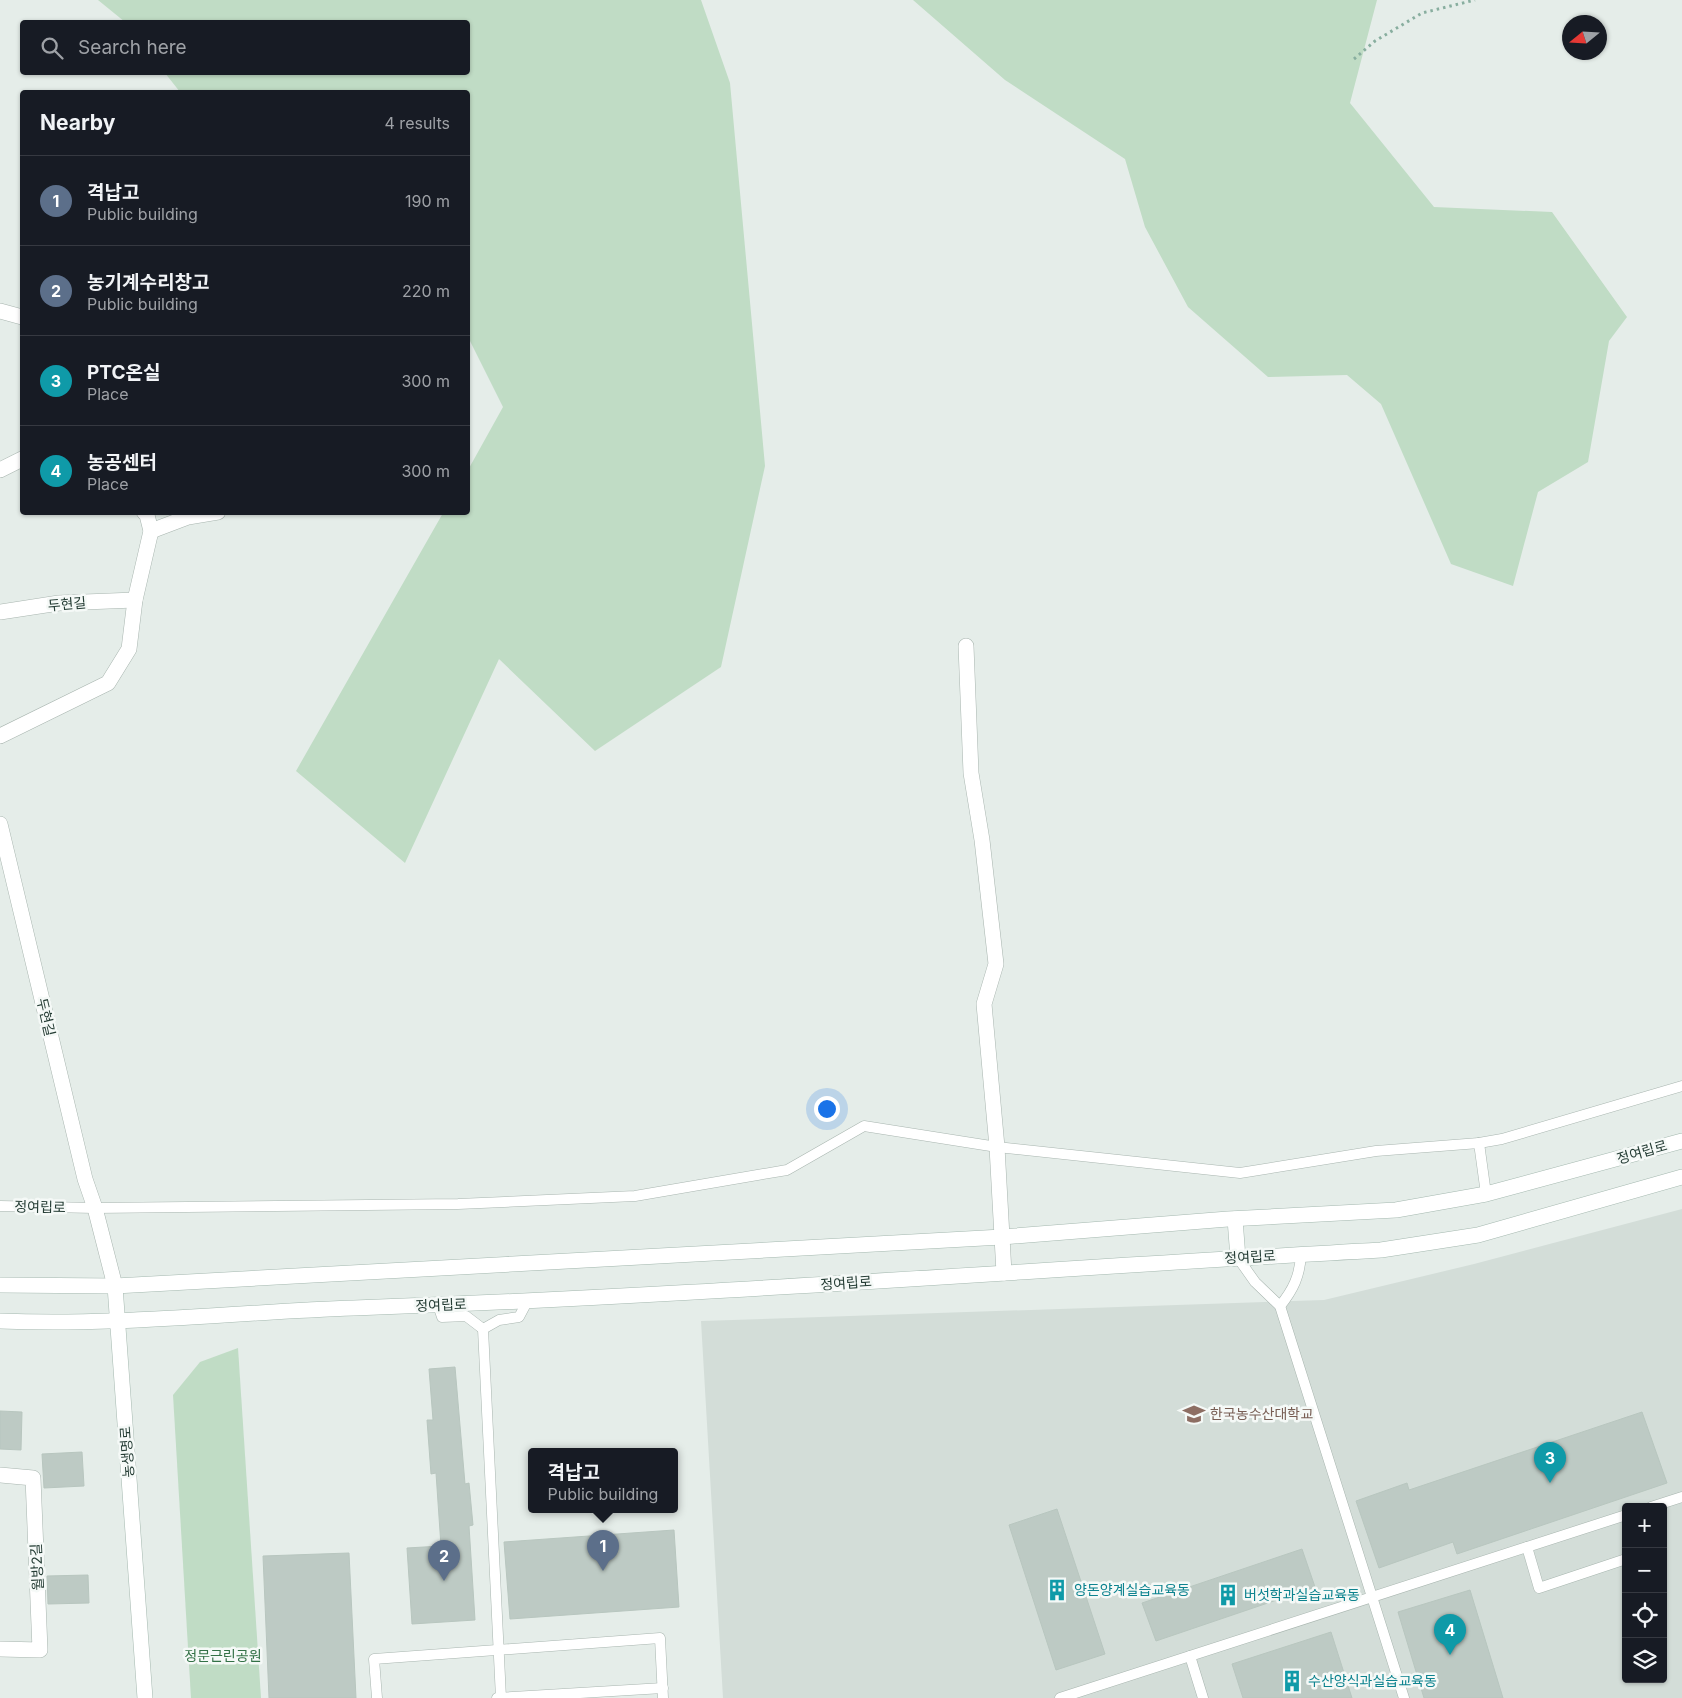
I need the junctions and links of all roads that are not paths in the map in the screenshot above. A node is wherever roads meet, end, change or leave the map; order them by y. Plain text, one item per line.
1 (0, 311) edge
2 (20, 316) edge
3 (20, 460) edge
4 (0, 470) edge
5 (148, 515) edge
6 (203, 515) edge
7 (151, 531) junction
8 (135, 600) junction
9 (0, 612) edge
10 (966, 646) dead end
11 (0, 736) edge
12 (0, 824) edge
13 (1682, 1086) edge
14 (1682, 1140) edge
15 (1479, 1143) junction
16 (997, 1147) junction
17 (1682, 1177) edge
18 (1486, 1194) junction
19 (0, 1206) edge
20 (95, 1208) junction
21 (1235, 1218) junction
22 (1002, 1237) junction
23 (1301, 1254) junction
24 (1238, 1258) junction
25 (1004, 1273) junction
26 (0, 1285) edge
27 (115, 1286) junction
28 (527, 1302) junction
29 (438, 1305) junction
30 (1280, 1306) junction
31 (0, 1321) edge
32 (118, 1322) junction
33 (483, 1329) junction
34 (0, 1475) edge
35 (1682, 1497) edge
36 (1663, 1503) edge
37 (1622, 1517) edge
38 (1528, 1547) junction
39 (1622, 1560) edge
40 (1372, 1597) junction
41 (0, 1649) edge
42 (498, 1649) junction
43 (1190, 1656) junction
44 (663, 1693) edge
45 (145, 1698) edge
46 (377, 1698) edge
47 (497, 1698) edge
48 (501, 1698) edge
49 (1060, 1698) edge
50 (1203, 1698) edge
51 (1404, 1698) edge

1 - 2 street
3 - 4 street
5 - 7 street
6 - 7 street
7 - 8 street
8 - 9 street, 두현길
8 - 11 street
10 - 16 street
12 - 20 street, 두현길
13 - 15 lane, 정여립로
14 - 18 street, 정여립로
15 - 16 lane, 정여립로
15 - 18 lane
16 - 20 lane, 정여립로
16 - 22 street
17 - 23 street, 정여립로
18 - 21 street, 정여립로
19 - 20 lane, 정여립로
20 - 27 street, 농생명로
21 - 22 street, 정여립로
21 - 24 street
22 - 25 street
22 - 27 street, 정여립로
23 - 24 street, 정여립로
23 - 30 lane
24 - 25 street, 정여립로
24 - 30 lane
25 - 28 street, 정여립로
26 - 27 street, 정여립로
27 - 32 street, 농생명로
28 - 29 street, 정여립로
28 - 33 lane
29 - 32 street, 정여립로
29 - 33 lane
30 - 40 lane
31 - 32 street, 정여립로
32 - 45 street, 농생명로
33 - 42 lane
34 - 41 street, 월방2길
35 - 36 lane
37 - 38 lane
38 - 39 lane
38 - 40 lane
40 - 43 lane
40 - 51 lane
42 - 44 lane
42 - 46 lane
42 - 48 lane
43 - 49 lane
43 - 50 lane
44 - 48 lane
47 - 48 lane

